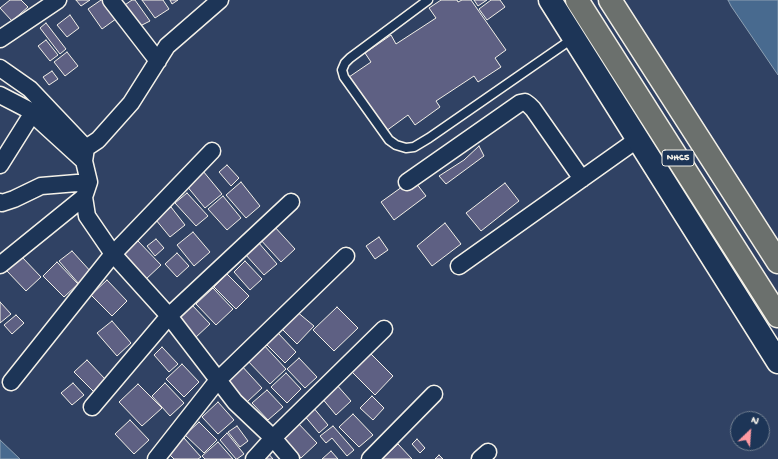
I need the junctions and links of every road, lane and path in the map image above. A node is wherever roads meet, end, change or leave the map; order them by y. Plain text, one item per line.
1 (58, 0) edge
2 (111, 0) edge
3 (220, 0) edge
4 (428, 0) edge
5 (550, 0) edge
6 (577, 0) edge
7 (610, 0) edge
8 (573, 38) junction
9 (0, 39) edge
10 (158, 61) junction
11 (0, 68) edge
12 (0, 95) edge
13 (32, 114) junction
14 (638, 139) junction
15 (212, 150) dead end
16 (85, 155) junction
17 (0, 165) edge
18 (582, 179) junction
19 (407, 182) dead end
20 (87, 189) junction
21 (0, 202) edge
22 (291, 202) dead end
23 (113, 254) junction
24 (346, 256) dead end
25 (778, 262) edge
26 (0, 265) edge
27 (459, 266) dead end
28 (169, 316) junction
29 (778, 316) edge
30 (384, 329) dead end
31 (778, 362) edge
32 (218, 380) junction
33 (11, 382) dead end
34 (434, 394) dead end
35 (92, 407) dead end
36 (272, 438) junction
37 (156, 459) edge
38 (254, 459) edge
39 (291, 459) edge
40 (370, 459) edge

1 - 9 street
2 - 10 street
3 - 10 street
4 - 8 lane
5 - 8 street
6 - 29 highway, NH65
7 - 25 highway, NH65
8 - 14 street
10 - 16 street
11 - 16 street
12 - 13 street
13 - 16 street
13 - 17 street
14 - 18 street
14 - 31 street
15 - 23 street
16 - 20 street
18 - 19 street
18 - 27 street
20 - 21 street
20 - 23 street
20 - 26 street
22 - 28 street
23 - 28 street
23 - 33 street
24 - 32 street
28 - 32 street
28 - 35 street
30 - 36 street
32 - 36 street
32 - 37 street
34 - 40 street
36 - 38 street
36 - 39 street

